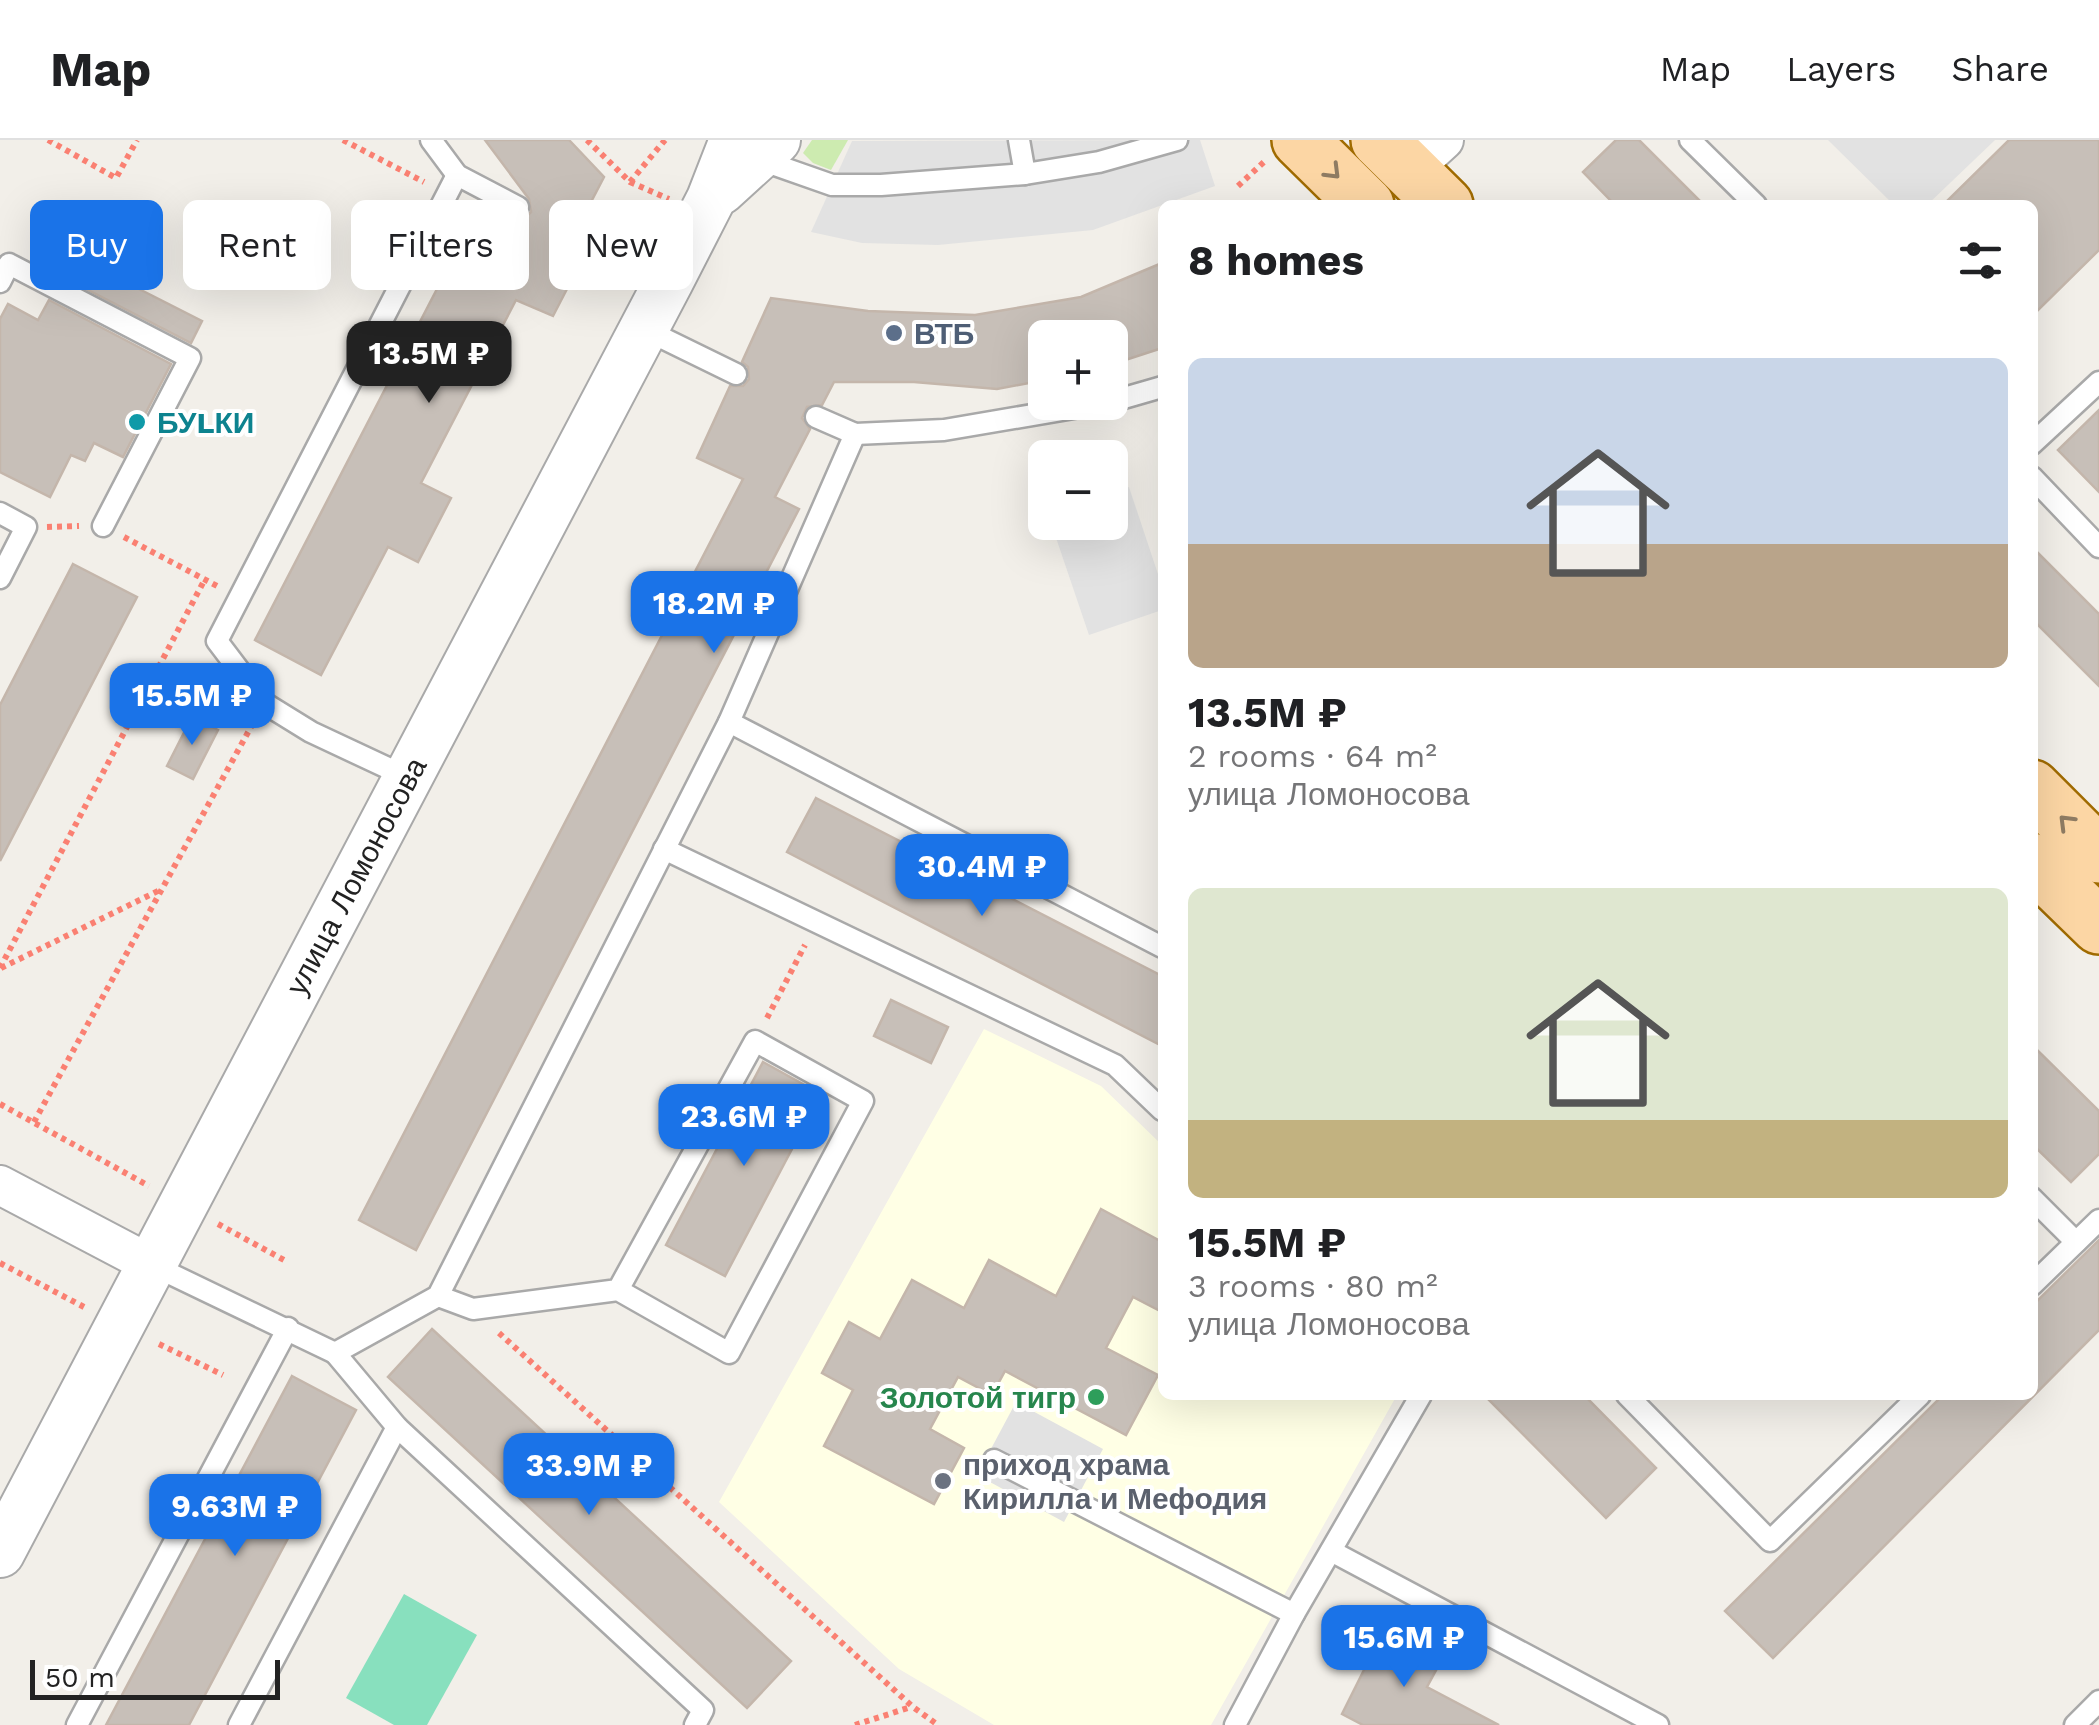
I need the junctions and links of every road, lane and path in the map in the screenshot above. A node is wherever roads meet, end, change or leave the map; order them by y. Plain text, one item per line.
1 (48, 140) edge
2 (136, 140) edge
3 (343, 140) edge
4 (431, 140) edge
5 (588, 140) edge
6 (665, 140) edge
7 (1018, 140) edge
8 (1177, 140) edge
9 (1690, 140) edge
10 (754, 146) edge
11 (1288, 146) edge
12 (1025, 174) junction
13 (630, 182) junction
14 (452, 185) junction
15 (1238, 186) dead end
16 (691, 199) joint
17 (497, 200) edge
18 (1359, 200) edge
19 (1751, 200) edge
20 (0, 282) edge
21 (664, 290) edge
22 (644, 329) junction
23 (736, 374) dead end
24 (2099, 382) edge
25 (1158, 388) edge
26 (1128, 397) edge
27 (1028, 416) edge
28 (816, 417) dead end
29 (855, 434) junction
30 (2038, 438) edge
31 (2038, 483) edge
32 (0, 513) edge
33 (103, 526) junction
34 (26, 527) junction
35 (2099, 547) edge
36 (0, 578) edge
37 (205, 580) junction
38 (238, 597) junction
39 (264, 704) junction
40 (729, 722) junction
41 (407, 777) junction
42 (2038, 794) edge
43 (664, 849) junction
44 (2099, 855) edge
45 (2038, 867) edge
46 (162, 889) junction
47 (817, 922) junction
48 (2099, 926) edge
49 (1158, 945) edge
50 (0, 968) edge
51 (756, 1041) junction
52 (0, 1104) edge
53 (1158, 1106) edge
54 (34, 1122) junction
55 (0, 1185) edge
56 (155, 1189) dead end
57 (2038, 1204) edge
58 (2099, 1220) edge
59 (218, 1224) dead end
60 (2076, 1242) junction
61 (284, 1260) dead end
62 (0, 1263) edge
63 (152, 1264) junction
64 (2038, 1279) edge
65 (618, 1290) junction
66 (438, 1296) junction
67 (84, 1307) dead end
68 (473, 1309) junction
69 (288, 1328) junction
70 (159, 1344) dead end
71 (334, 1352) junction
72 (223, 1376) dead end
73 (1418, 1400) edge
74 (1633, 1400) edge
75 (1915, 1400) edge
76 (397, 1428) junction
77 (994, 1460) dead end
78 (1330, 1551) junction
79 (0, 1553) edge
80 (1294, 1614) junction
81 (2099, 1701) edge
82 (912, 1707) junction
83 (76, 1725) edge
84 (239, 1725) edge
85 (695, 1725) edge
86 (856, 1725) edge
87 (938, 1725) edge
88 (1235, 1725) edge
89 (1658, 1725) edge
90 (2075, 1725) edge

1 - 2 path
3 - 14 path
4 - 14 lane
5 - 13 path
6 - 13 path
7 - 12 lane
8 - 12 lane
9 - 19 lane
10 - 12 lane
10 - 16 street, улица Ломоносова
11 - 15 path
11 -> 18 main road
13 - 16 path
14 - 17 lane
14 - 38 lane
20 - 33 lane
21 - 22 street, улица Ломоносова
22 - 23 lane
22 - 41 street, улица Ломоносова
24 - 30 lane
25 - 26 lane
27 - 29 lane
28 - 29 lane
29 - 40 lane
31 - 35 lane
32 - 34 lane
33 - 34 path
33 - 37 path
34 - 36 lane
37 - 38 path
37 - 50 path
38 - 39 lane
39 - 41 lane
39 - 46 path
40 - 43 lane
40 - 49 lane
41 - 63 street, улица Ломоносова
44 -> 42 main road
43 - 47 lane
43 - 66 lane
45 - 48 main road
46 - 50 path
46 - 54 path
47 - 51 path
47 - 53 lane
51 - 65 lane
51 - 65 lane
52 - 54 path
54 - 56 path
55 - 63 street
57 - 60 lane
58 - 60 lane
59 - 61 path
60 - 64 lane
62 - 67 path
63 - 69 lane
63 - 79 street, улица Ломоносова
65 - 68 lane
66 - 68 lane
66 - 71 lane
68 - 82 path
69 - 71 lane
69 - 83 lane
70 - 72 path
71 - 76 lane
73 - 78 lane
74 - 75 lane
76 - 84 lane
76 - 85 lane
77 - 80 lane
78 - 80 lane
78 - 89 lane
80 - 88 lane
81 - 90 lane
82 - 86 path
82 - 87 path

